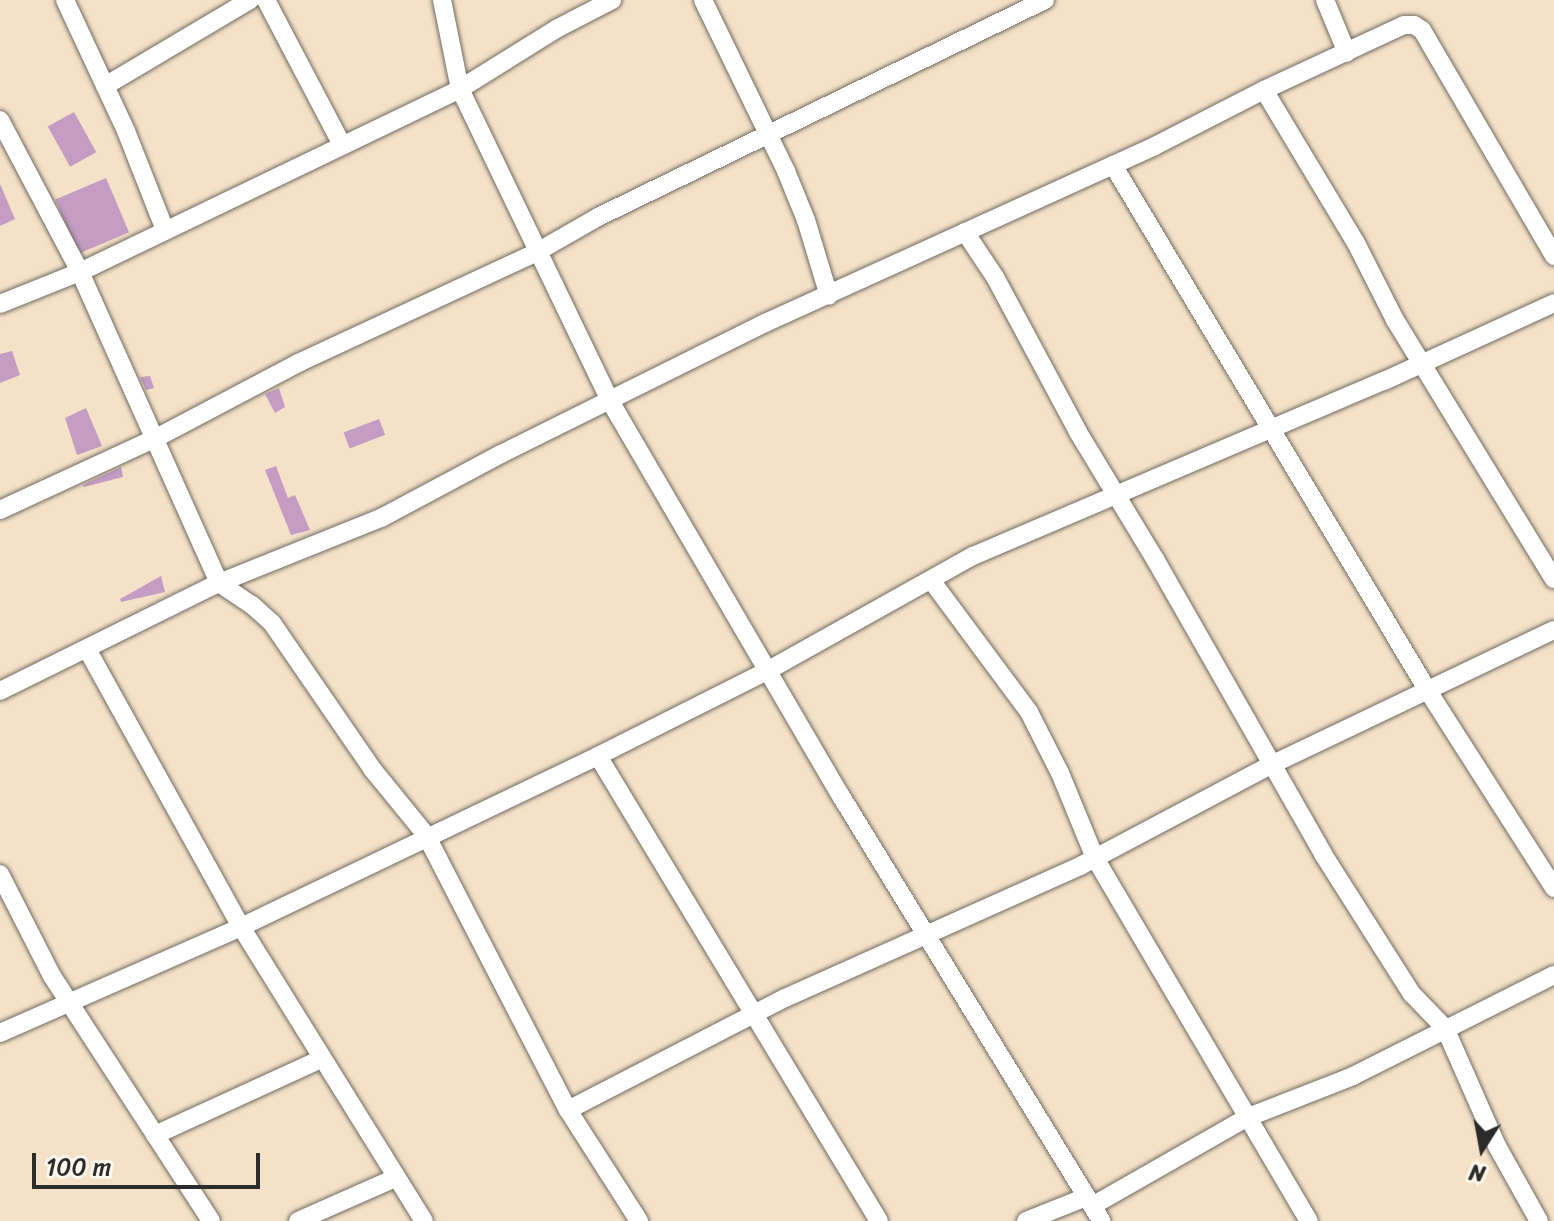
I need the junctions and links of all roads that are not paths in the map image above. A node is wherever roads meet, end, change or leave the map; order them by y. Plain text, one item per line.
1 (65, 0) edge
2 (250, 0) edge
3 (266, 0) edge
4 (442, 0) edge
5 (612, 0) edge
6 (703, 0) edge
7 (1045, 0) edge
8 (1325, 0) edge
9 (1347, 53) junction
10 (105, 86) junction
11 (460, 89) junction
12 (1264, 90) junction
13 (0, 120) edge
14 (769, 134) junction
15 (342, 145) junction
16 (1113, 165) junction
17 (165, 230) junction
18 (965, 232) junction
19 (537, 252) junction
20 (1554, 256) edge
21 (80, 272) junction
22 (829, 296) junction
23 (1554, 303) edge
24 (0, 304) edge
25 (1421, 362) junction
26 (610, 401) junction
27 (1270, 428) junction
28 (156, 438) junction
29 (1116, 498) junction
30 (0, 510) edge
31 (1554, 579) edge
32 (931, 580) junction
33 (219, 583) junction
34 (1554, 630) edge
35 (87, 649) junction
36 (767, 671) junction
37 (0, 691) edge
38 (1428, 691) junction
39 (598, 756) junction
40 (1273, 764) junction
41 (426, 835) junction
42 (1095, 858) junction
43 (0, 874) edge
44 (1554, 888) edge
45 (241, 927) junction
46 (927, 933) junction
47 (1554, 975) edge
48 (70, 1005) junction
49 (755, 1015) junction
50 (1445, 1028) junction
51 (0, 1033) edge
52 (321, 1059) junction
53 (568, 1110) junction
54 (1246, 1118) junction
55 (155, 1135) junction
56 (395, 1178) junction
57 (1093, 1208) edge
58 (211, 1221) edge
59 (298, 1221) edge
60 (424, 1221) edge
61 (639, 1221) edge
62 (879, 1221) edge
63 (1026, 1221) edge
64 (1309, 1221) edge
65 (1539, 1221) edge

1 - 10 street
2 - 10 street
3 - 15 street
4 - 11 street
5 - 11 street
6 - 14 street
7 - 14 street
8 - 9 street
9 - 12 street
9 - 20 street
10 - 17 street
11 - 15 street
11 - 19 street
12 - 16 street
12 - 25 street
13 - 21 street
14 - 19 street
14 - 22 street
15 - 17 street
16 - 18 street
16 - 27 street
17 - 21 street
18 - 22 street
18 - 29 street
19 - 26 street
19 - 28 street
21 - 24 street
21 - 28 street
22 - 26 street
23 - 25 street
25 - 27 street
25 - 31 street
26 - 33 street
26 - 36 street
27 - 29 street
27 - 38 street
28 - 30 street
28 - 33 street
29 - 32 street
29 - 40 street
32 - 36 street
32 - 42 street
33 - 35 street
33 - 41 street
34 - 38 street
35 - 37 street
35 - 45 street
36 - 39 street
36 - 46 street
38 - 40 street
38 - 44 street
39 - 41 street
39 - 49 street
40 - 42 street
40 - 50 street
41 - 45 street
41 - 53 street
42 - 46 street
42 - 54 street
43 - 48 street
45 - 48 street
45 - 52 street
46 - 49 street
46 - 57 street
47 - 50 street
48 - 51 street
48 - 55 street
49 - 53 street
49 - 62 street
50 - 54 street
50 - 65 street
52 - 55 street
52 - 56 street
53 - 61 street
54 - 57 street
54 - 64 street
55 - 58 street
56 - 59 street
56 - 60 street
57 - 63 street

